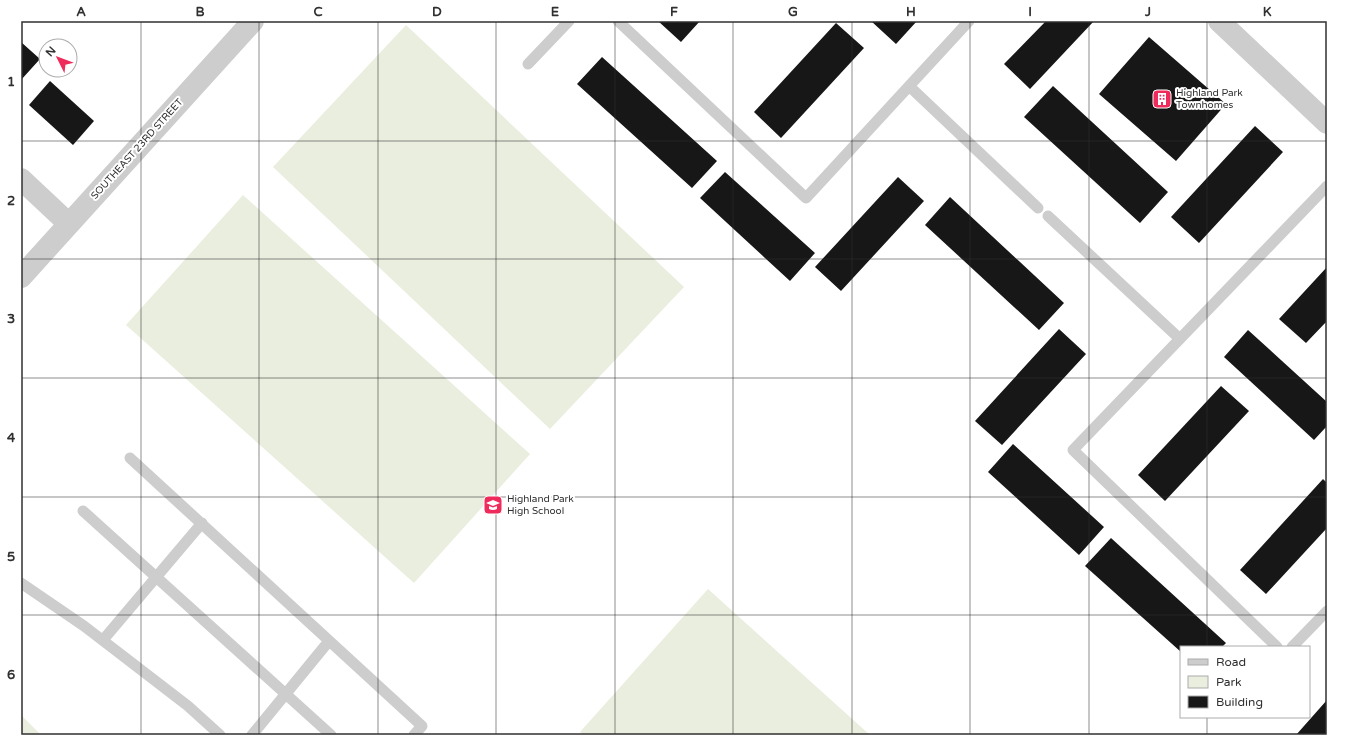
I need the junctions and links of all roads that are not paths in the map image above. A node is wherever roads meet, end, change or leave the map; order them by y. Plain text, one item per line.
1 (253, 21) edge
2 (569, 21) edge
3 (618, 21) edge
4 (969, 21) edge
5 (1219, 21) edge
6 (528, 64) dead end
7 (909, 86) junction
8 (1327, 123) edge
9 (21, 179) edge
10 (1327, 186) edge
11 (1038, 208) dead end
12 (1048, 216) dead end
13 (69, 224) junction
14 (21, 276) edge
15 (1180, 339) junction
16 (130, 458) dead end
17 (83, 511) dead end
18 (202, 523) junction
19 (157, 577) junction
20 (21, 583) edge
21 (1327, 611) edge
22 (103, 640) junction
23 (329, 641) junction
24 (1276, 646) edge
25 (1293, 646) edge
26 (286, 694) junction
27 (220, 735) edge
28 (252, 735) edge
29 (331, 735) edge
30 (414, 735) edge

1 - 13 street, SOUTHEAST 23RD STREET
2 - 6 lane
3 - 7 lane
4 - 7 lane
5 - 8 street
7 - 11 lane
9 - 13 street
10 - 15 lane
12 - 15 lane
13 - 14 street, SOUTHEAST 23RD STREET
15 - 24 lane
16 - 18 lane
17 - 19 lane
18 - 19 lane
18 - 23 lane
19 - 22 lane
19 - 26 lane
20 - 22 lane
21 - 25 lane
22 - 27 lane
23 - 26 lane
23 - 30 lane
26 - 28 lane
26 - 29 lane

